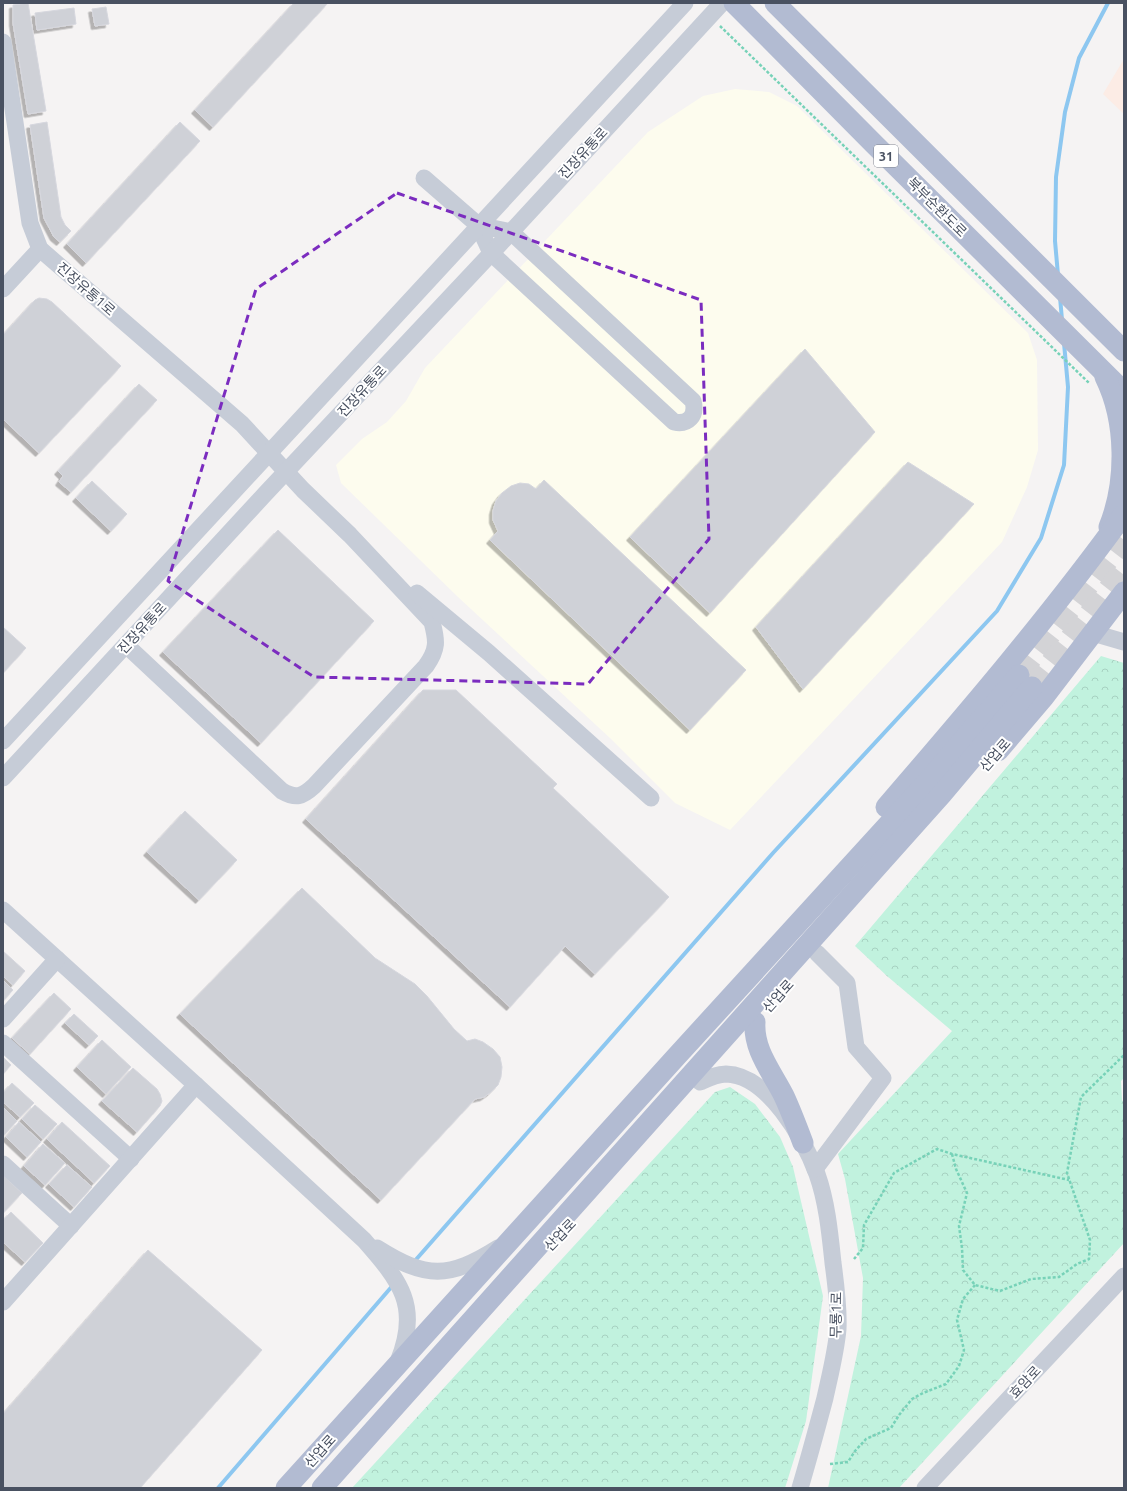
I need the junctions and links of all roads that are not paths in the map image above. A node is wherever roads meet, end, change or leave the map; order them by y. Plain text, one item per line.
1 (685, 3) edge
2 (722, 3) edge
3 (734, 3) edge
4 (775, 3) edge
5 (3, 42) edge
6 (424, 178) dead end
7 (478, 225) junction
8 (511, 232) junction
9 (40, 249) junction
10 (491, 253) junction
11 (3, 289) edge
12 (1093, 321) junction
13 (1124, 338) edge
14 (1124, 351) edge
15 (1090, 367) junction
16 (1124, 392) edge
17 (269, 452) junction
18 (286, 472) junction
19 (1124, 514) edge
20 (350, 535) junction
21 (1099, 548) junction
22 (1123, 593) edge
23 (1093, 633) junction
24 (1124, 642) edge
25 (126, 645) junction
26 (3, 742) edge
27 (3, 778) edge
28 (650, 798) dead end
29 (3, 910) edge
30 (818, 953) junction
31 (57, 958) junction
32 (3, 1019) edge
33 (754, 1022) junction
34 (3, 1043) edge
35 (675, 1058) junction
36 (700, 1082) junction
37 (196, 1085) junction
38 (803, 1143) junction
39 (131, 1159) junction
40 (3, 1164) edge
41 (815, 1169) junction
42 (71, 1226) junction
43 (364, 1240) junction
44 (510, 1240) junction
45 (1124, 1276) edge
46 (3, 1302) edge
47 (396, 1366) junction
48 (414, 1384) junction
49 (286, 1488) edge
50 (322, 1488) edge
51 (800, 1488) edge
52 (925, 1488) edge

1 - 7 street, 진장유통로
2 - 8 street, 진장유통로
3 - 15 main road, 북부순환도로 / 31
4 - 12 main road, 북부순환도로 / 31
5 - 9 street, 진장유통1로
6 - 7 street
7 - 8 street
7 - 10 street
7 - 17 street, 진장유통로
8 - 10 street, 진장유통로
8 - 10 street
9 - 11 street
9 - 17 street, 진장유통1로
10 - 18 street, 진장유통로
12 - 13 main road
12 - 14 main road, 북부순환도로 / 31
15 - 16 main road, 북부순환도로
15 - 21 main road
17 - 18 street, 진장유통1로
17 - 26 street, 진장유통로
18 - 20 street, 진장유통1로
18 - 25 street, 진장유통로
19 - 21 main road, 산업로
20 - 25 street
20 - 28 street
21 - 35 main road, 산업로
22 - 23 main road, 산업로
23 - 24 street
23 - 30 main road, 산업로
25 - 27 street, 진장유통로
29 - 31 street
30 - 33 main road, 산업로
30 - 41 street
31 - 32 street
31 - 37 street
33 - 36 main road, 산업로
33 - 38 main road
34 - 39 street
35 - 44 main road, 산업로
35 - 48 main road, 산업로
36 - 38 street, 무룡1로
36 - 48 main road, 산업로
37 - 39 street
37 - 43 street
38 - 41 street, 무룡1로
39 - 42 street
40 - 42 street
41 - 51 street, 무룡1로
42 - 46 street
43 - 44 street
43 - 47 street
44 - 47 main road, 산업로
45 - 52 street, 효암로
47 - 49 main road, 산업로
48 - 50 main road, 산업로

